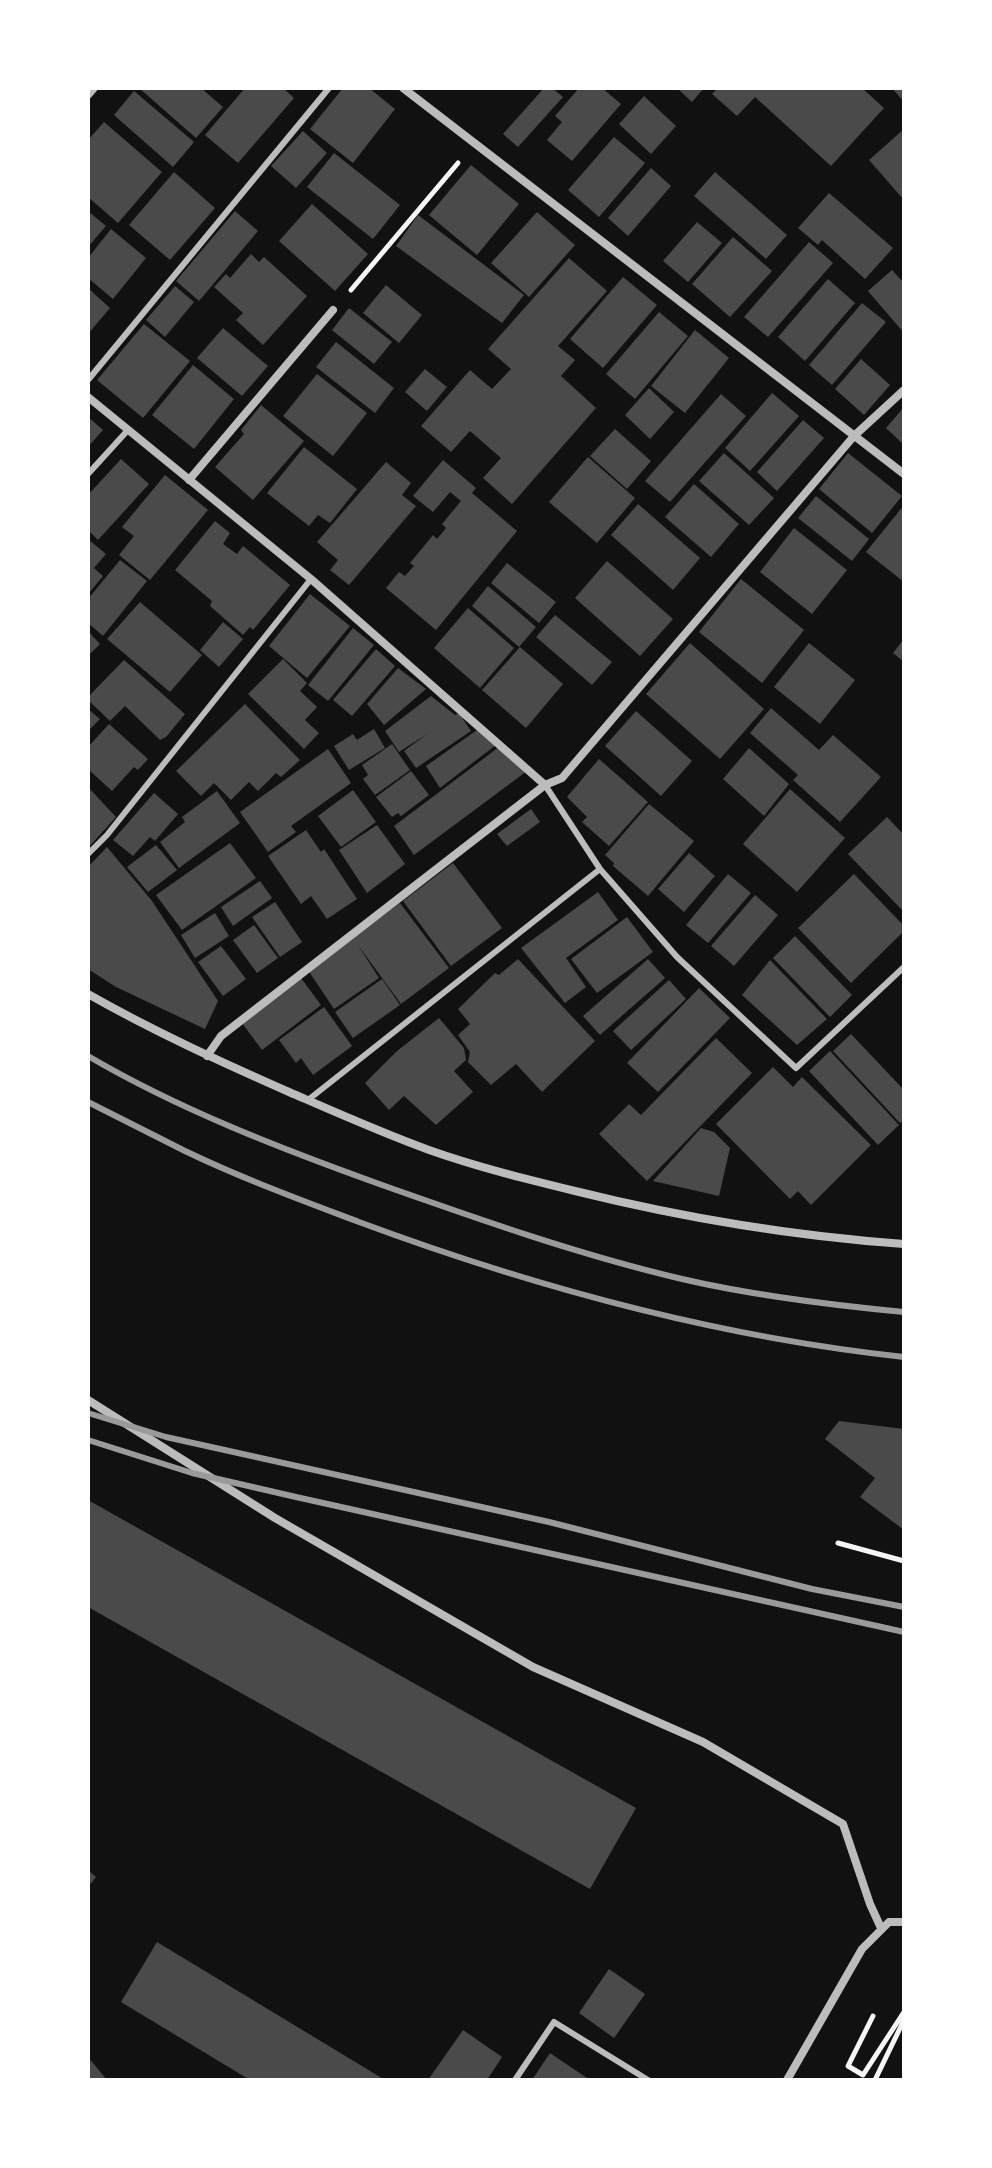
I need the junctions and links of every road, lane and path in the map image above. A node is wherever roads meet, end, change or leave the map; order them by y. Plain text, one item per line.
1 (94, 88) edge
2 (329, 88) edge
3 (403, 88) edge
4 (88, 95) edge
5 (474, 144) junction
6 (333, 310) joint
7 (88, 380) edge
8 (904, 390) edge
9 (88, 397) edge
10 (128, 430) junction
11 (854, 436) junction
12 (88, 474) edge
13 (904, 474) edge
14 (189, 480) junction
15 (311, 579) junction
16 (545, 785) junction
17 (88, 854) edge
18 (600, 869) junction
19 (904, 967) edge
20 (88, 994) edge
21 (207, 1056) junction
22 (308, 1100) junction
23 (904, 1244) edge
24 (88, 1400) edge
25 (838, 1543) dead end
26 (904, 1561) edge
27 (904, 1922) edge
28 (881, 1928) junction
29 (904, 2012) edge
30 (873, 2016) dead end
31 (904, 2020) edge
32 (515, 2080) edge
33 (648, 2080) edge
34 (787, 2080) edge
35 (875, 2080) edge

1 - 4 street
2 - 7 lane
3 - 5 street
5 - 6 path
5 - 11 street
6 - 14 street
8 - 11 street
9 - 10 street
10 - 12 lane
10 - 14 street
11 - 13 street
11 - 16 street
14 - 15 street
15 - 16 street
15 - 17 lane
16 - 18 lane
16 - 21 street
18 - 19 lane
18 - 22 lane
20 - 21 street
21 - 22 street
22 - 23 street
24 - 28 street
25 - 26 path
27 - 28 street
28 - 34 street
29 - 30 path
31 - 35 path
32 - 33 lane

